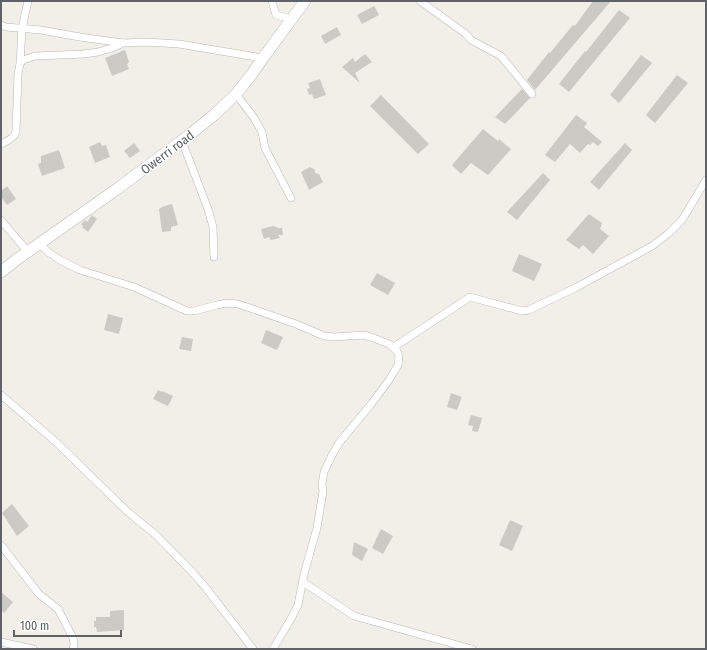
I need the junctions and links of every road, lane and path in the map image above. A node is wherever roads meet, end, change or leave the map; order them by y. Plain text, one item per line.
1 (28, 1) edge
2 (272, 1) edge
3 (304, 1) edge
4 (420, 1) edge
5 (291, 18) junction
6 (1, 25) edge
7 (22, 28) junction
8 (123, 43) junction
9 (263, 58) junction
10 (20, 64) junction
11 (236, 94) junction
12 (532, 94) dead end
13 (182, 141) junction
14 (1, 144) edge
15 (706, 180) edge
16 (291, 198) dead end
17 (1, 220) edge
18 (40, 244) junction
19 (28, 252) junction
20 (214, 257) dead end
21 (1, 272) edge
22 (394, 347) junction
23 (1, 395) edge
24 (1, 545) edge
25 (302, 582) junction
26 (1, 642) edge
27 (33, 649) edge
28 (73, 649) edge
29 (253, 649) edge
30 (272, 649) edge
31 (472, 649) edge

1 - 7 street
2 - 5 street
3 - 5 main road, Owerri road
4 - 12 street
5 - 9 main road, Owerri road
6 - 7 street
7 - 8 street
7 - 10 street
8 - 9 street
8 - 10 street
9 - 11 main road, Owerri road
10 - 14 street
11 - 13 main road, Owerri road
11 - 16 street
13 - 18 main road, Owerri road
13 - 20 street
15 - 22 street
17 - 19 street
18 - 19 main road, Owerri road
18 - 22 street
19 - 21 main road, Owerri road
22 - 25 street
23 - 29 street
24 - 28 street
25 - 30 street
25 - 31 street
26 - 27 street

